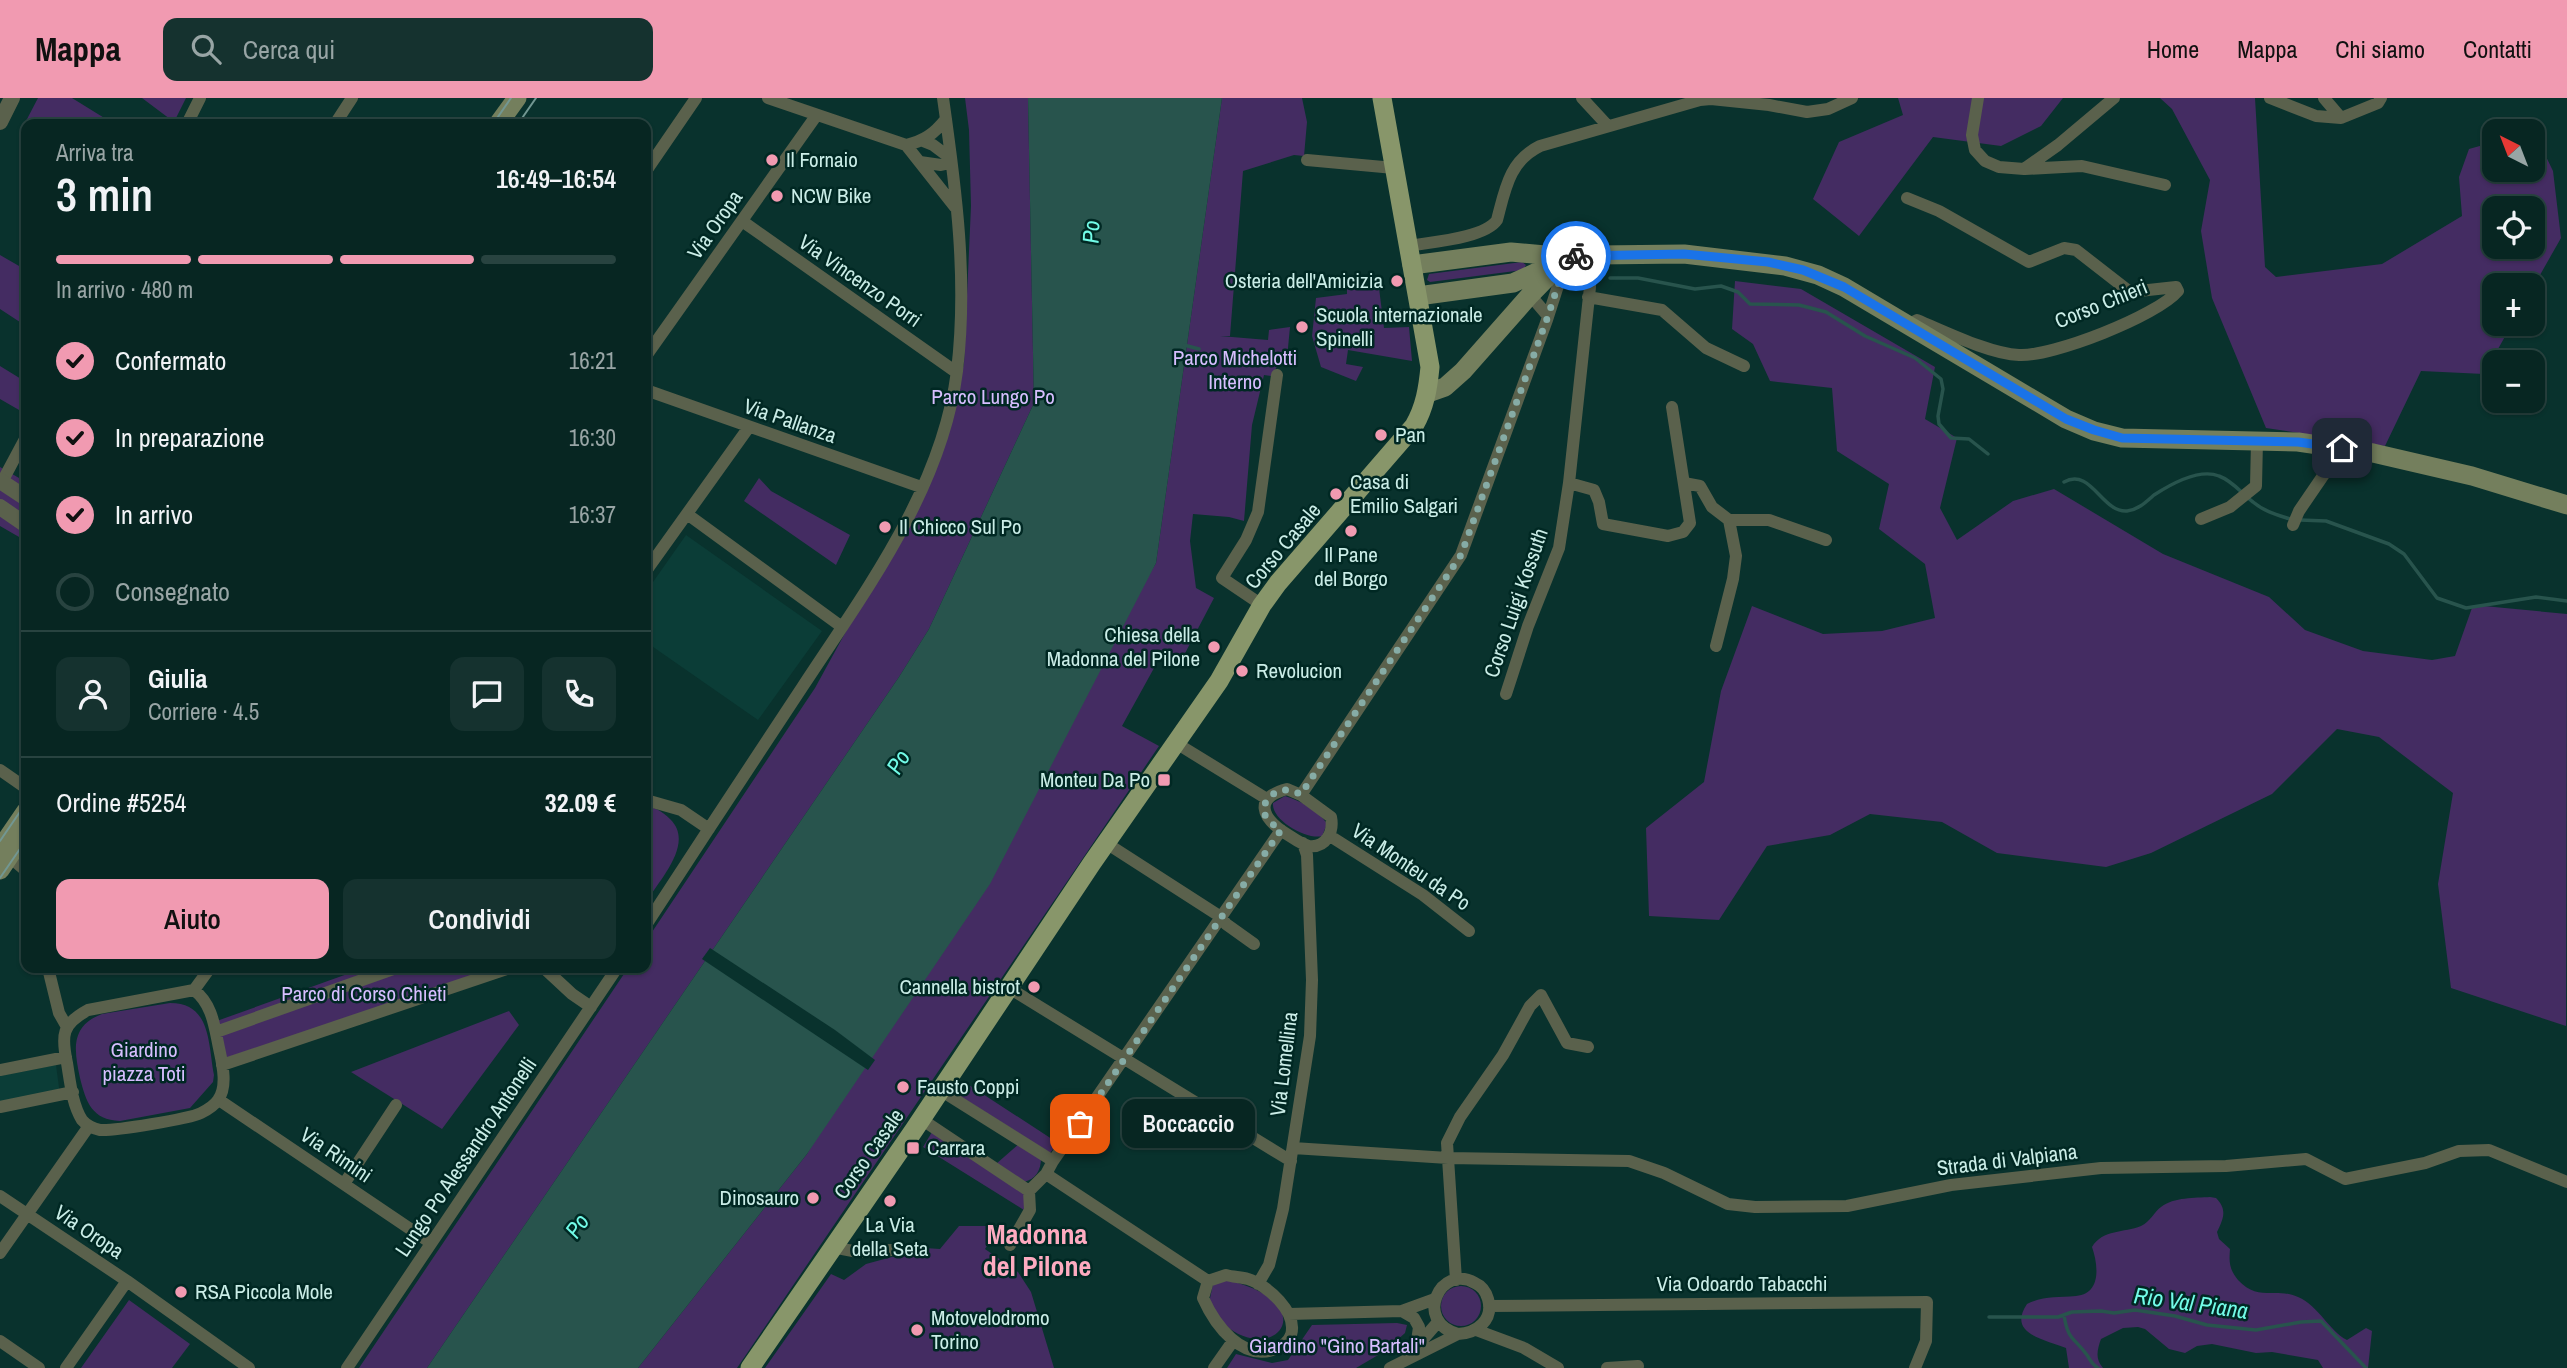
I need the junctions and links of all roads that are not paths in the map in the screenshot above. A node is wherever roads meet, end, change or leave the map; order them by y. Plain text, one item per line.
1 (12, 98) edge
2 (200, 98) edge
3 (352, 98) edge
4 (517, 98) edge
5 (532, 98) edge
6 (696, 98) edge
7 (768, 98) edge
8 (943, 98) edge
9 (1381, 98) edge
10 (1582, 98) edge
11 (1852, 98) edge
12 (1978, 98) edge
13 (2114, 98) edge
14 (2270, 98) edge
15 (2324, 98) edge
16 (2381, 98) edge
17 (816, 116) junction
18 (2341, 118) junction
19 (194, 119) edge
20 (338, 119) edge
21 (502, 119) edge
22 (517, 119) edge
23 (946, 119) junction
24 (0, 122) edge
25 (1607, 125) junction
26 (923, 141) junction
27 (906, 145) junction
28 (949, 160) junction
29 (1307, 160) dead end
30 (920, 162) junction
31 (651, 164) edge
32 (1394, 168) junction
33 (2024, 169) junction
34 (2165, 185) dead end
35 (1907, 198) dead end
36 (957, 210) junction
37 (741, 221) junction
38 (1411, 255) junction
39 (1590, 255) junction
40 (1567, 257) junction
41 (1503, 285) junction
42 (1530, 295) junction
43 (1418, 296) junction
44 (1588, 297) junction
45 (1548, 316) junction
46 (1906, 326) junction
47 (651, 349) edge
48 (1744, 366) dead end
49 (956, 372) junction
50 (1277, 375) dead end
51 (651, 392) edge
52 (1428, 393) junction
53 (1672, 407) dead end
54 (749, 427) junction
55 (2257, 441) junction
56 (21, 446) edge
57 (2342, 448) junction
58 (1, 482) edge
59 (1569, 483) junction
60 (1684, 483) junction
61 (921, 487) junction
62 (21, 495) edge
63 (2567, 505) edge
64 (0, 507) edge
65 (687, 514) junction
66 (2201, 519) dead end
67 (1729, 520) junction
68 (21, 522) edge
69 (2293, 526) dead end
70 (1826, 540) dead end
71 (651, 564) edge
72 (1262, 605) junction
73 (842, 627) junction
74 (1716, 646) dead end
75 (1506, 694) dead end
76 (1176, 743) junction
77 (0, 769) edge
78 (21, 784) edge
79 (1301, 794) junction
80 (1267, 799) junction
81 (651, 801) edge
82 (21, 820) edge
83 (709, 829) junction
84 (1281, 830) junction
85 (1330, 836) junction
86 (21, 837) edge
87 (1106, 843) junction
88 (1303, 843) junction
89 (2, 856) edge
90 (21, 868) edge
91 (651, 917) edge
92 (1221, 918) junction
93 (1469, 931) dead end
94 (1254, 944) dead end
95 (49, 973) edge
96 (206, 973) edge
97 (382, 973) edge
98 (495, 973) edge
99 (549, 973) edge
100 (614, 973) edge
101 (1009, 988) junction
102 (194, 990) junction
103 (591, 1007) junction
104 (66, 1027) junction
105 (216, 1032) junction
106 (1588, 1047) dead end
107 (66, 1057) junction
108 (1124, 1060) junction
109 (222, 1065) junction
110 (0, 1070) edge
111 (940, 1090) junction
112 (73, 1092) junction
113 (219, 1100) junction
114 (396, 1105) dead end
115 (0, 1107) edge
116 (921, 1119) junction
117 (89, 1126) junction
118 (1292, 1154) junction
119 (1448, 1158) junction
120 (1053, 1161) junction
121 (1046, 1174) junction
122 (2567, 1182) edge
123 (344, 1184) junction
124 (1029, 1191) junction
125 (0, 1196) edge
126 (28, 1213) junction
127 (431, 1243) junction
128 (1010, 1245) dead end
129 (832, 1247) junction
130 (892, 1250) dead end
131 (0, 1253) edge
132 (1456, 1280) junction
133 (127, 1282) junction
134 (1209, 1282) junction
135 (1258, 1284) junction
136 (1436, 1299) junction
137 (1489, 1306) junction
138 (1406, 1310) junction
139 (1289, 1314) junction
140 (1437, 1318) junction
141 (1476, 1330) junction
142 (1458, 1334) junction
143 (0, 1341) edge
144 (1233, 1341) junction
145 (1411, 1353) junction
146 (1638, 1366) dead end
147 (1914, 1367) edge
148 (39, 1368) edge
149 (66, 1368) edge
150 (249, 1368) edge
151 (347, 1368) edge
152 (750, 1368) edge
153 (1214, 1368) edge
154 (1390, 1368) edge
155 (1558, 1368) edge
156 (1607, 1368) edge

1 - 24 street
2 - 19 street
3 - 20 street
4 - 21 main road
5 - 22 main road
6 - 31 street
7 - 17 street
8 - 23 street
9 - 32 main road, Corso Casale
10 - 25 street
11 - 25 street
12 - 33 street
13 - 33 street
14 - 18 street
15 - 18 street
16 - 18 street
17 - 27 street
17 - 37 street, Via Oropa
23 - 26 street
23 - 28 street
25 - 38 street
26 - 27 street
26 - 28 street
27 - 30 street
28 - 30 street
28 - 36 street
29 - 32 street
30 - 36 street
32 - 38 main road, Corso Casale
33 - 34 street
35 - 46 street, Corso Chieri
36 - 49 street
37 - 47 street, Via Oropa
37 - 49 street, Via Vincenzo Porri
38 - 40 main road
38 - 43 main road, Corso Casale
39 - 40 main road, Corso Chieri
39 - 44 street, Corso Luigi Kossuth
39 - 46 main road, Corso Chieri
40 - 41 main road
40 - 42 main road
40 - 45 street
41 - 42 main road
41 - 43 main road
42 - 45 street
42 - 52 main road
43 - 52 main road, Corso Casale
44 - 48 street
44 - 59 street, Corso Luigi Kossuth
45 - 79 street
46 - 55 main road, Corso Chieri
49 - 61 street
50 - 72 street
51 - 54 street, Via Pallanza
52 - 72 main road, Corso Casale
53 - 60 street
54 - 61 street, Via Pallanza
54 - 65 street
55 - 57 main road, Corso Chieri
55 - 66 street
56 - 58 street
57 - 63 main road, Corso Chieri
57 - 69 street
58 - 62 street
59 - 60 street
59 - 75 street, Corso Luigi Kossuth
60 - 67 street
61 - 73 street
64 - 68 street
65 - 71 street
65 - 73 street
67 - 70 street
67 - 74 street
72 - 76 main road, Corso Casale
73 - 83 street
76 - 80 street
76 - 87 main road, Corso Casale
77 - 78 street
79 - 80 street
79 - 85 street
80 - 84 street
81 - 83 street
82 - 89 main road
83 - 91 street
84 - 88 street
84 - 92 street
85 - 88 street
85 - 93 street, Via Monteu da Po
86 - 89 main road
87 - 92 street
87 - 101 main road, Corso Casale
88 - 118 street, Via Lomellina
89 - 90 street
92 - 94 street
92 - 108 street
95 - 104 street
96 - 102 street
97 - 105 street
98 - 109 street
99 - 103 street
100 - 103 street, Lungo Po Alessandro Antonelli
101 - 108 street
101 - 111 main road, Corso Casale
102 - 104 street
102 - 105 street
103 - 127 street, Lungo Po Alessandro Antonelli
104 - 107 street
105 - 109 street
106 - 119 street
107 - 110 street
107 - 112 street
108 - 118 street
108 - 120 street
109 - 113 street
111 - 116 main road, Corso Casale
111 - 120 street
112 - 115 street
112 - 117 street
113 - 117 street
113 - 123 street, Via Rimini
114 - 123 street
116 - 124 street
116 - 129 main road, Corso Casale
117 - 126 street, Via Oropa
118 - 119 street, Strada di Valpiana
118 - 135 street, Via Lomellina
119 - 122 street, Strada di Valpiana
119 - 132 street
120 - 121 street
121 - 124 street
121 - 134 street
123 - 127 street, Via Rimini
124 - 128 street
125 - 126 street
126 - 131 street, Via Oropa
126 - 133 street, Via Oropa
127 - 151 street, Lungo Po Alessandro Antonelli
129 - 130 street
129 - 152 main road, Corso Casale
132 - 136 street
132 - 137 street
133 - 149 street
133 - 150 street, Via Oropa
134 - 135 street
134 - 144 street
135 - 139 street
136 - 138 street
136 - 140 street
137 - 141 street
137 - 147 street, Via Odoardo Tabacchi
138 - 139 street
138 - 140 street
138 - 145 street
139 - 144 street
140 - 142 street
140 - 145 street
141 - 142 street
141 - 155 street
142 - 145 street
143 - 148 street
144 - 153 street
145 - 154 street
146 - 156 street

